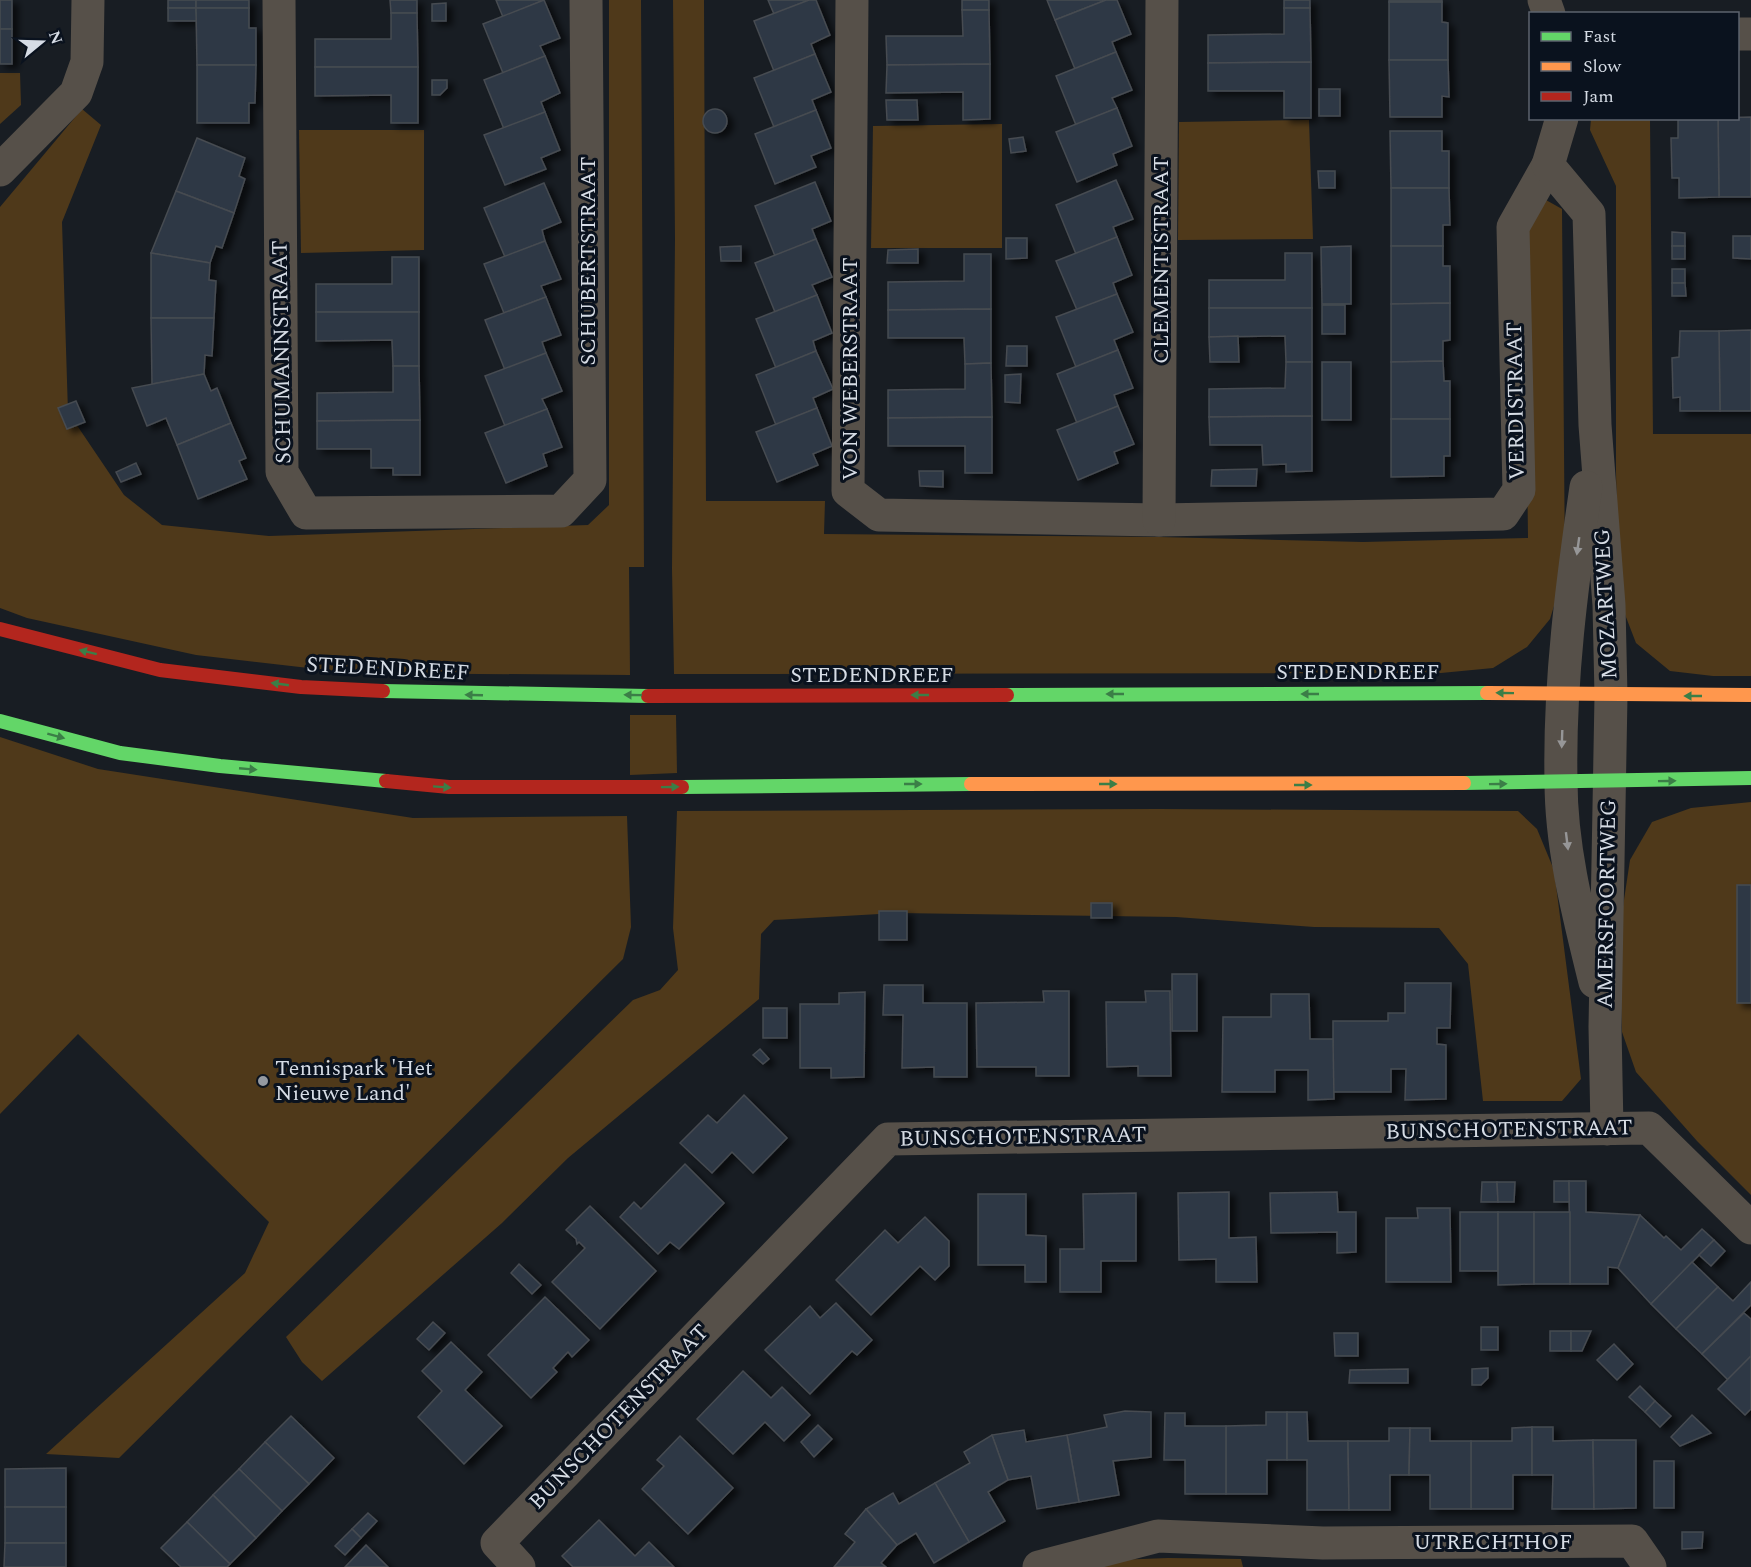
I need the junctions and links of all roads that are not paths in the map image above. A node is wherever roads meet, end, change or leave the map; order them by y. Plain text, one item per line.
1 (88, 0) edge
2 (279, 0) edge
3 (586, 0) edge
4 (852, 0) edge
5 (1162, 0) edge
6 (1561, 120) edge
7 (1548, 165) junction
8 (0, 170) edge
9 (1595, 425) junction
10 (561, 512) joint
11 (1159, 520) junction
12 (0, 629) edge
13 (1563, 694) junction
14 (1751, 695) edge
15 (1611, 696) junction
16 (0, 721) edge
17 (1751, 778) edge
18 (1608, 782) junction
19 (1560, 783) junction
20 (1605, 1027) junction
21 (1607, 1130) junction
22 (1751, 1228) edge
23 (1323, 1543) junction
24 (519, 1567) edge
25 (1039, 1567) edge
26 (1300, 1567) edge
27 (1650, 1567) edge

1 - 8 street
2 - 10 street, SCHUMANNSTRAAT
3 - 10 street, SCHUBERTSTRAAT
4 - 11 street, VON WEBERSTRAAT
5 - 11 street, CLEMENTISTRAAT
6 - 7 street
7 - 9 street, MOZARTWEG
7 - 11 street, VERDISTRAAT
9 -> 13 street, MOZARTWEG
9 - 15 street, MOZARTWEG
13 -> 12 main road, STEDENDREEF
13 - 15 main road, STEDENDREEF
13 -> 19 street, AMERSFOORTWEG
14 -> 15 main road, STEDENDREEF
15 - 18 street, MOZARTWEG
16 -> 19 main road
18 -> 17 main road
18 - 19 main road
18 - 20 street, AMERSFOORTWEG
19 -> 20 street, AMERSFOORTWEG
20 - 21 street, AMERSFOORTWEG
21 - 22 street, BUNSCHOTENSTRAAT
21 - 24 street, BUNSCHOTENSTRAAT
23 - 25 street, UTRECHTHOF
23 - 26 street
23 - 27 street, UTRECHTHOF

